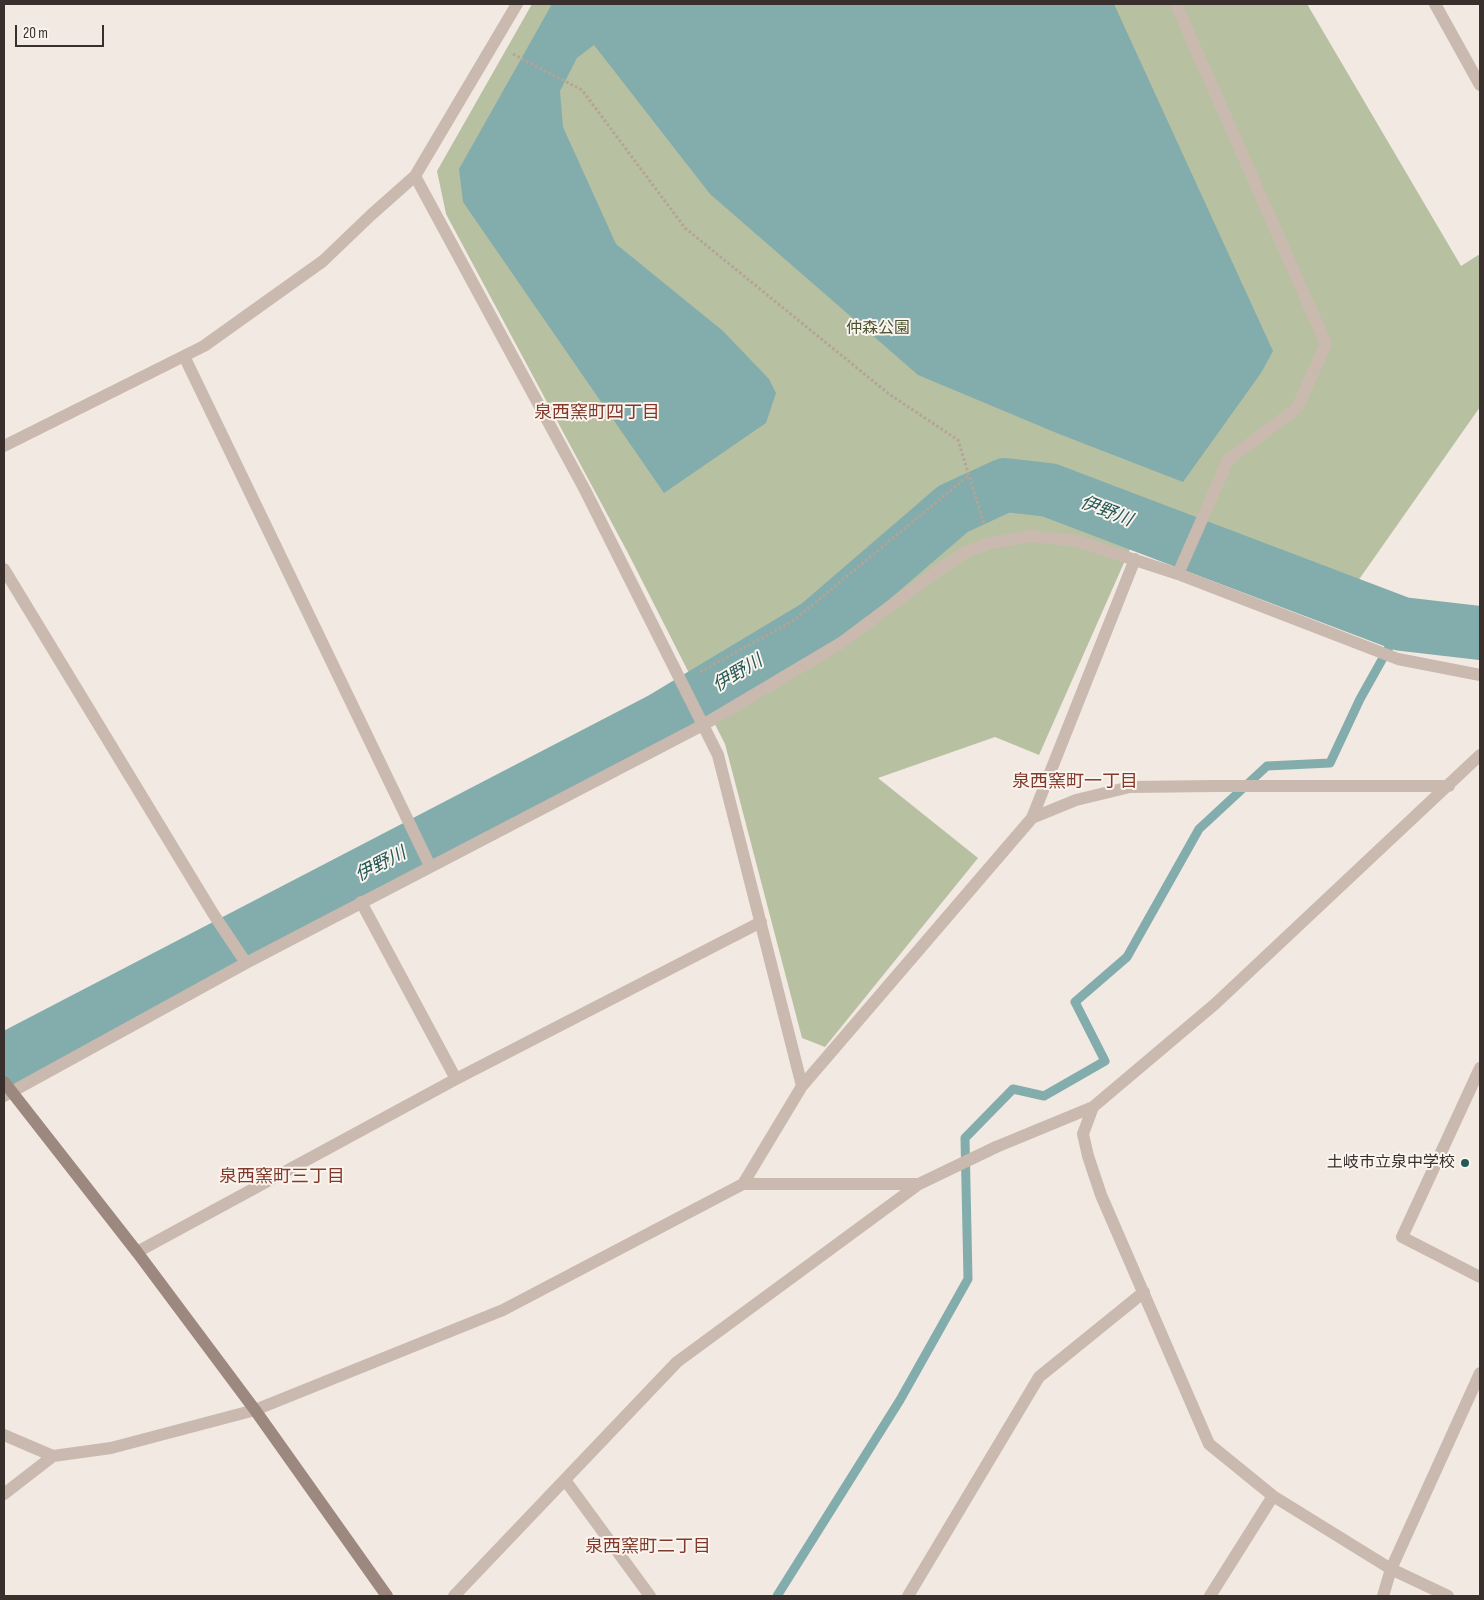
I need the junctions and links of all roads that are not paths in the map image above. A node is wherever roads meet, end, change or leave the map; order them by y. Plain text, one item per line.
1 (517, 4) edge
2 (1176, 4) edge
3 (1435, 4) edge
4 (1480, 85) edge
5 (415, 176) junction
6 (184, 356) junction
7 (4, 446) edge
8 (1135, 559) junction
9 (4, 568) edge
10 (1178, 574) junction
11 (1480, 675) edge
12 (703, 725) junction
13 (1480, 755) edge
14 (1449, 786) junction
15 (1032, 818) junction
16 (430, 866) junction
17 (361, 902) junction
18 (761, 922) junction
19 (246, 963) junction
20 (1480, 1068) edge
21 (456, 1079) junction
22 (802, 1086) junction
23 (6, 1090) edge
24 (1093, 1107) junction
25 (743, 1184) junction
26 (919, 1184) junction
27 (137, 1252) junction
28 (1480, 1277) edge
29 (1144, 1292) junction
30 (1480, 1373) edge
31 (255, 1410) junction
32 (4, 1435) edge
33 (53, 1456) junction
34 (565, 1480) junction
35 (4, 1494) edge
36 (1273, 1496) junction
37 (1391, 1569) junction
38 (387, 1596) edge
39 (454, 1596) edge
40 (650, 1596) edge
41 (908, 1596) edge
42 (1210, 1596) edge
43 (1382, 1596) edge
44 (1448, 1596) edge

1 - 5 street
2 - 10 street
3 - 4 street
5 - 6 street
5 - 12 street
6 - 7 street
6 - 16 street
8 - 10 street
8 - 12 street
8 - 15 street
9 - 19 street
10 - 11 street
12 - 16 street
12 - 18 street
13 - 14 street
14 - 15 street
14 - 24 street
15 - 22 street
16 - 17 street
17 - 19 street
17 - 21 street
18 - 21 street
18 - 22 street
19 - 23 street
20 - 28 street
21 - 27 street
22 - 25 street
23 - 27 street
24 - 26 street
24 - 29 street
25 - 26 street
25 - 31 street
26 - 34 street
27 - 31 street
29 - 36 street
29 - 41 street
30 - 37 street
31 - 33 street
31 - 38 street
32 - 33 street
33 - 35 street
34 - 39 street
34 - 40 street
36 - 37 street
36 - 42 street
37 - 43 street
37 - 44 street

